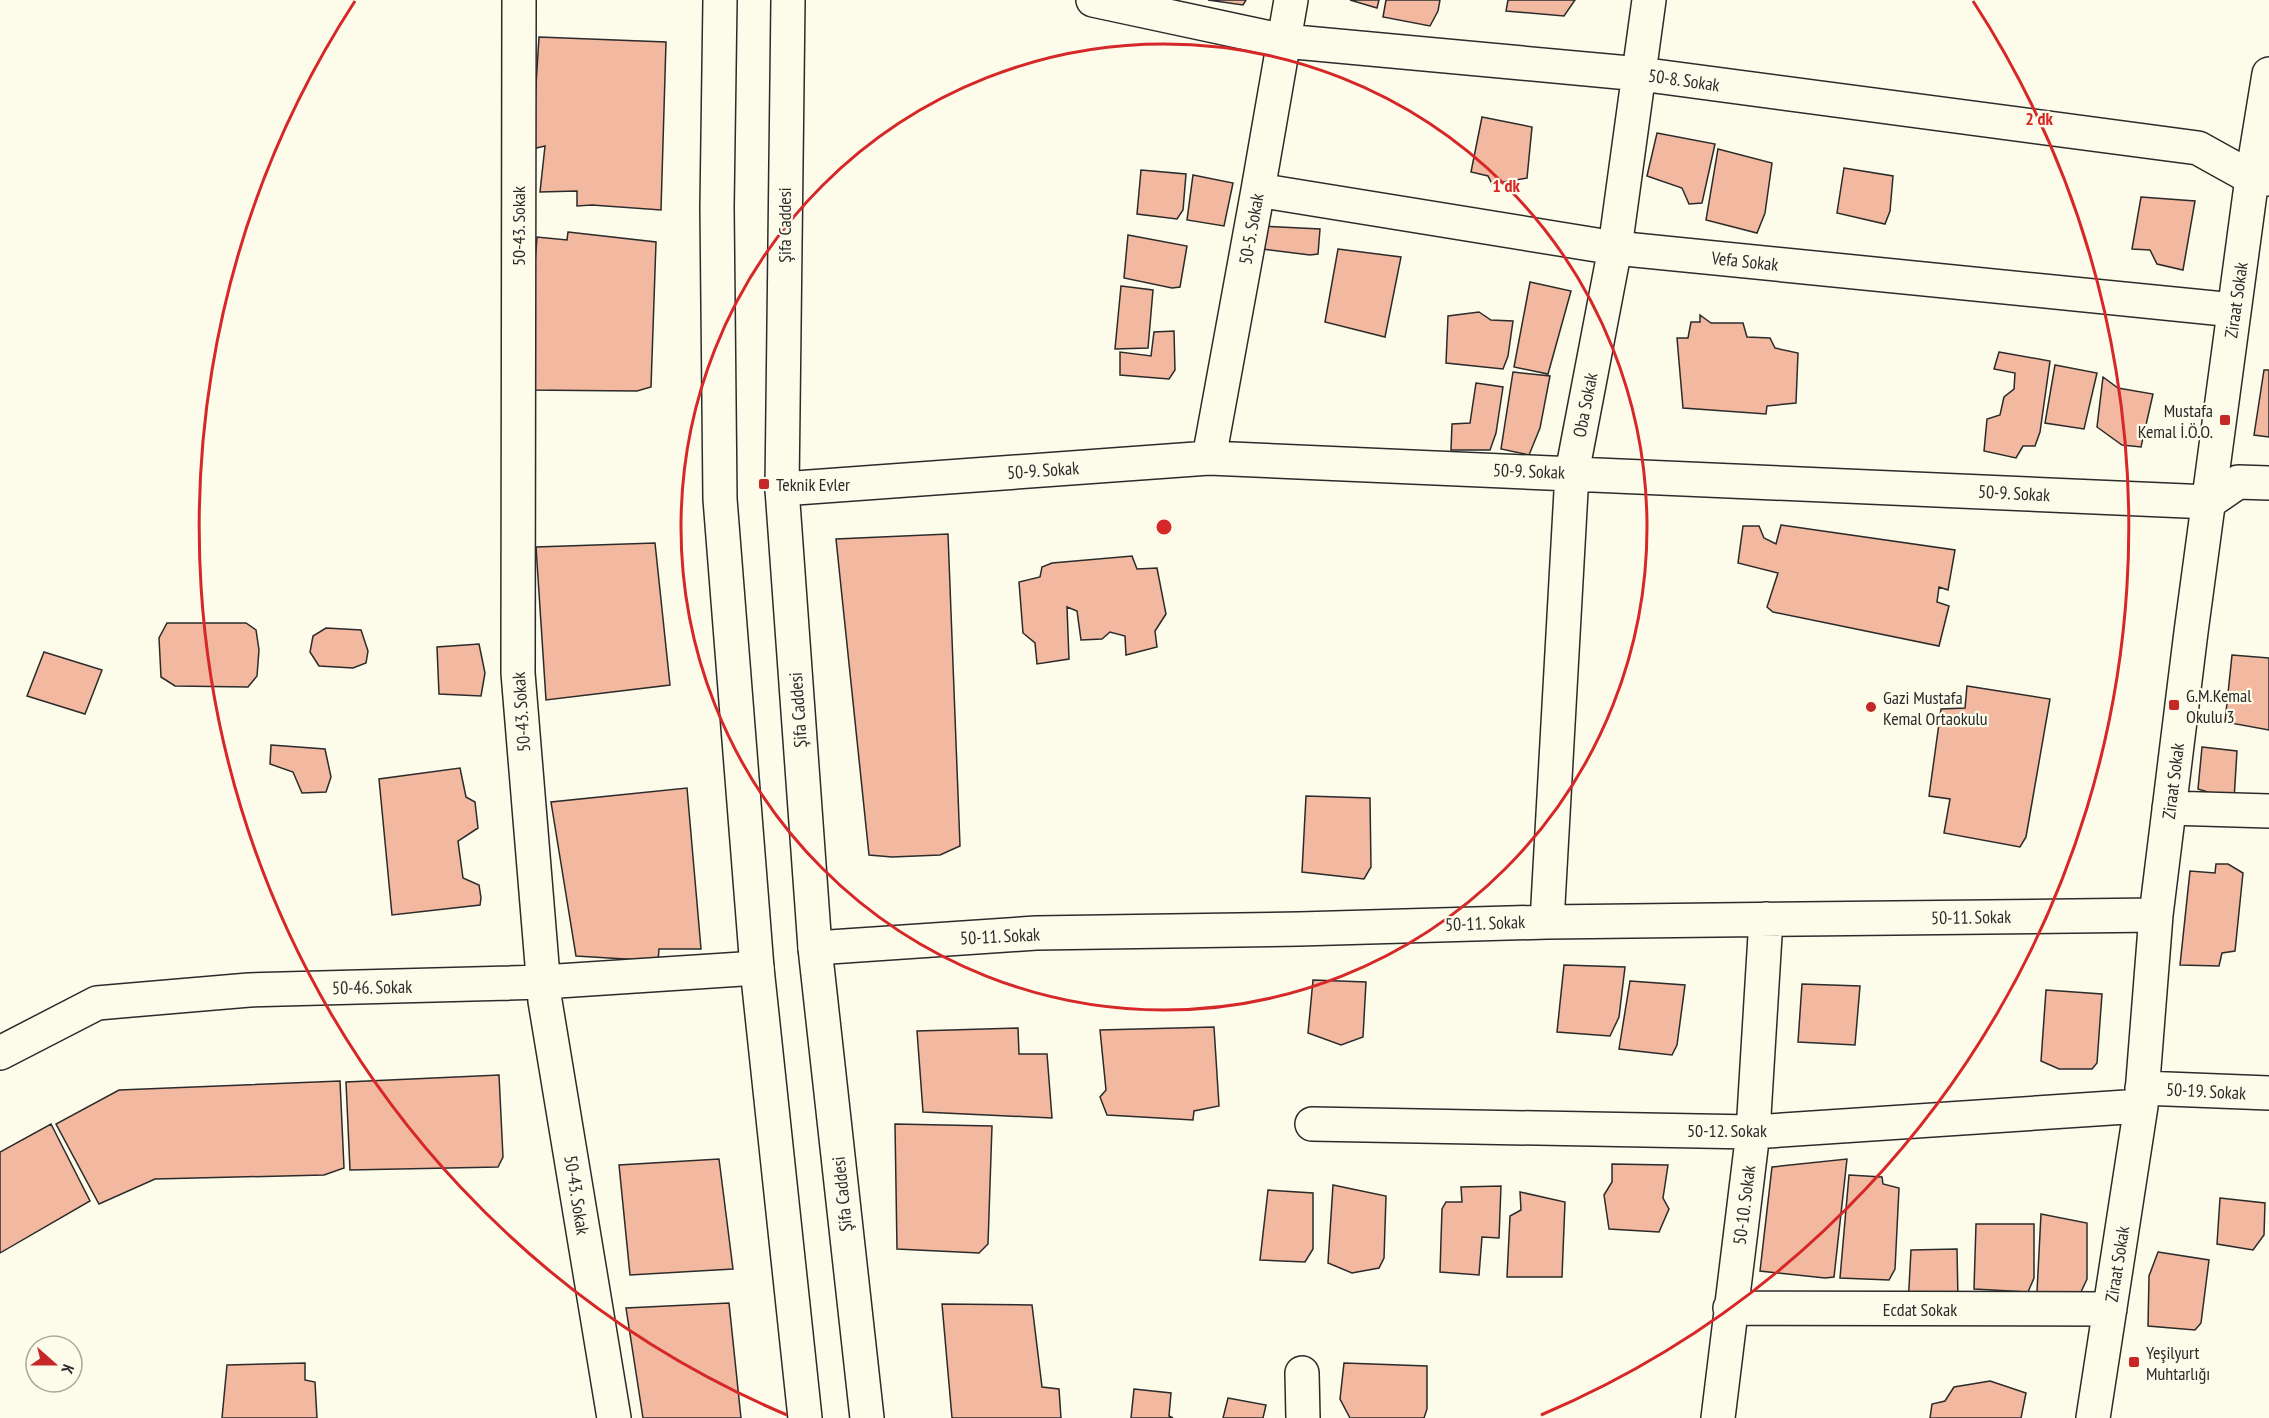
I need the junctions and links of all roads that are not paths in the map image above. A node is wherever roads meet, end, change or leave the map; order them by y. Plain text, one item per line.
1 (519, 0) edge
2 (720, 0) edge
3 (788, 0) edge
4 (1093, 0) edge
5 (1291, 0) edge
6 (1649, 0) edge
7 (1284, 41) junction
8 (1640, 74) junction
9 (2269, 74) edge
10 (2260, 179) edge
11 (1258, 190) junction
12 (1615, 248) junction
13 (2234, 310) junction
14 (1209, 458) junction
15 (1572, 473) junction
16 (2269, 483) edge
17 (782, 489) junction
18 (2209, 502) junction
19 (2169, 808) junction
20 (2269, 811) edge
21 (2157, 915) junction
22 (1766, 919) junction
23 (1547, 922) junction
24 (815, 948) junction
25 (757, 968) junction
26 (543, 982) junction
27 (0, 1053) edge
28 (2269, 1093) edge
29 (2142, 1097) junction
30 (1312, 1124) dead end
31 (1753, 1132) junction
32 (1731, 1308) junction
33 (2110, 1309) junction
34 (1302, 1373) dead end
35 (614, 1418) edge
36 (805, 1418) edge
37 (867, 1418) edge
38 (1304, 1418) edge
39 (1718, 1418) edge
40 (2093, 1418) edge
41 (2099, 1418) edge

1 - 26 street, 50-43. Sokak
2 - 25 street
3 - 17 street, Şifa Caddesi
4 - 7 street, 50-8. Sokak
5 - 7 street, 50-5. Sokak
6 - 8 street, Oba Sokak
7 - 8 street, 50-8. Sokak
7 - 11 street, 50-5. Sokak
8 - 10 street, 50-8. Sokak
8 - 12 street, Oba Sokak
9 - 10 street, Ziraat Sokak
10 - 13 street, Ziraat Sokak
11 - 12 street, Vefa Sokak
11 - 14 street, 50-5. Sokak
12 - 13 street, Vefa Sokak
12 - 15 street, Oba Sokak
13 - 18 street, Ziraat Sokak
14 - 15 street, 50-9. Sokak
14 - 17 street, 50-9. Sokak
15 - 18 street, 50-9. Sokak
15 - 23 street, Oba Sokak
16 - 18 street
17 - 24 street, Şifa Caddesi
18 - 19 street, Ziraat Sokak
19 - 20 street
19 - 21 street, Ziraat Sokak
21 - 22 street, 50-11. Sokak
21 - 29 street, Ziraat Sokak
22 - 23 street, 50-11. Sokak
22 - 31 street, 50-10. Sokak
23 - 24 street, 50-11. Sokak
24 - 37 street, Şifa Caddesi
25 - 26 street, 50-46. Sokak
25 - 36 street
26 - 27 street, 50-46. Sokak
26 - 35 street, 50-43. Sokak
28 - 29 street, 50-19. Sokak
29 - 31 street, 50-12. Sokak
29 - 33 street, Ziraat Sokak
30 - 31 street, 50-12. Sokak
31 - 32 street, 50-10. Sokak
32 - 33 street, Ecdat Sokak
32 - 39 street, 50-10. Sokak
33 - 40 street, Ziraat Sokak
34 - 38 street
40 - 41 street

